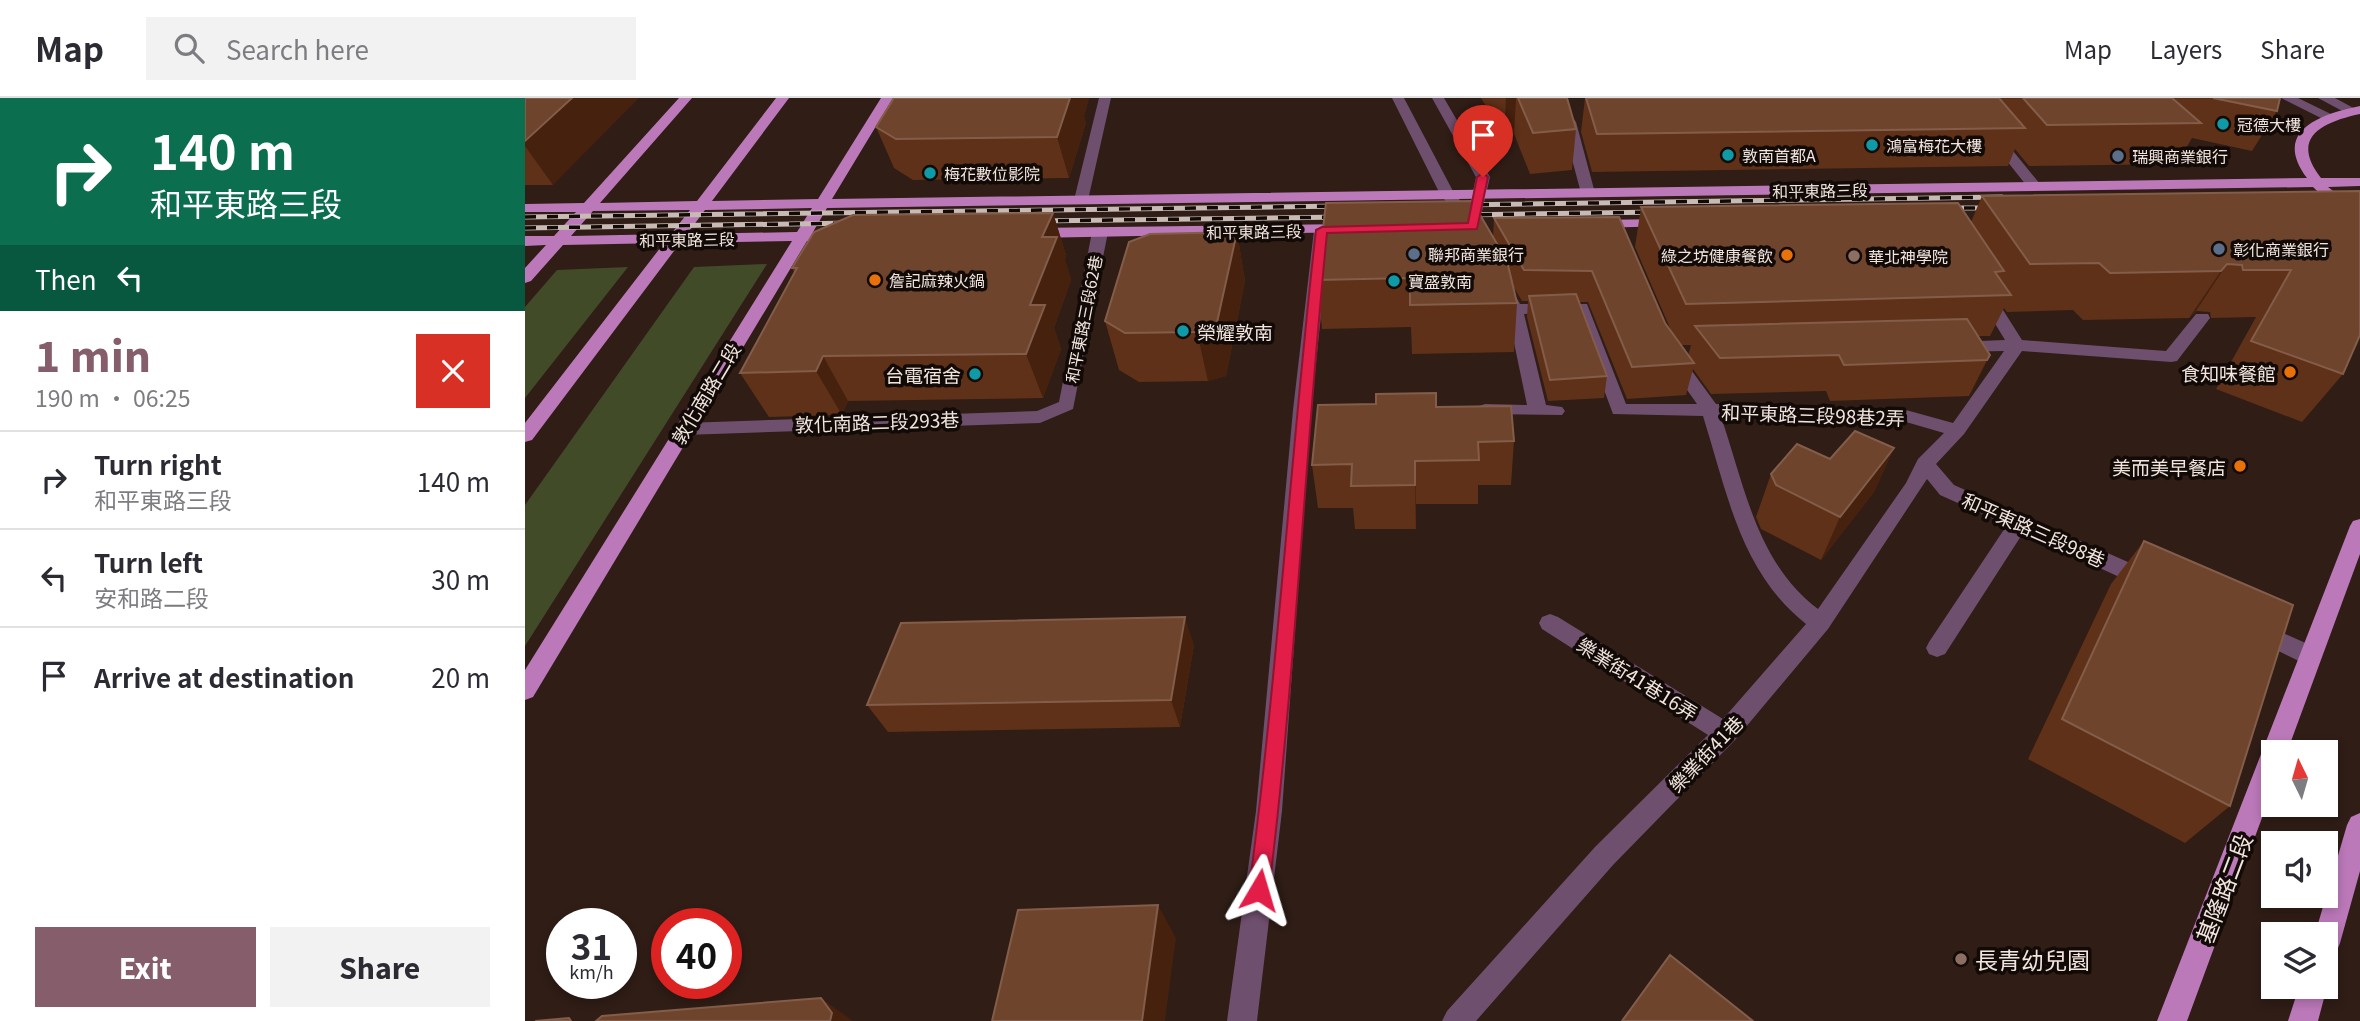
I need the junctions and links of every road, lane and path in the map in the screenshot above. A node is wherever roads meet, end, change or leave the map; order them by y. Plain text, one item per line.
1 (686, 98) edge
2 (783, 98) edge
3 (887, 98) edge
4 (1105, 98) edge
5 (1398, 98) edge
6 (1438, 98) edge
7 (1552, 98) edge
8 (1963, 98) edge
9 (2287, 98) edge
10 (2324, 98) edge
11 (2357, 111) edge
12 (2330, 117) junction
13 (2315, 183) junction
14 (2360, 183) edge
15 (2035, 187) junction
16 (1588, 193) junction
17 (1447, 194) junction
18 (1481, 194) junction
19 (1081, 200) junction
20 (822, 204) junction
21 (701, 205) junction
22 (588, 207) junction
23 (525, 208) edge
24 (2325, 212) edge
25 (2356, 215) edge
26 (1683, 223) edge
27 (1574, 225) edge
28 (1446, 226) edge
29 (1363, 228) edge
30 (1322, 230) junction
31 (1478, 231) junction
32 (1100, 232) junction
33 (1017, 233) edge
34 (853, 236) edge
35 (801, 237) junction
36 (675, 239) junction
37 (525, 241) edge
38 (558, 241) junction
39 (525, 278) edge
40 (1975, 279) edge
41 (1502, 286) edge
42 (1515, 309) junction
43 (2202, 318) edge
44 (2017, 345) junction
45 (1934, 347) edge
46 (1698, 353) dead end
47 (1067, 405) joint
48 (1468, 410) edge
49 (1710, 411) junction
50 (684, 429) junction
51 (1957, 430) junction
52 (525, 436) edge
53 (1925, 464) junction
54 (2020, 522) junction
55 (2360, 526) edge
56 (2159, 586) edge
57 (2235, 621) edge
58 (1820, 622) junction
59 (1550, 623) dead end
60 (1937, 648) dead end
61 (2311, 656) junction
62 (525, 690) edge
63 (1726, 733) junction
64 (2279, 740) edge
65 (2261, 788) edge
66 (2360, 825) edge
67 (2332, 922) edge
68 (2309, 999) edge
69 (1242, 1021) edge
70 (1457, 1021) edge
71 (2172, 1021) edge
72 (2303, 1021) edge

1 - 22 main road
2 - 21 main road
3 - 20 main road, 敦化南路二段
4 - 19 street
5 - 17 street
6 - 18 street
7 - 16 street
8 - 15 street
9 - 12 street
10 - 11 street
11 - 12 main road
12 - 13 main road
13 - 14 main road, 和平東路三段
13 - 15 main road, 和平東路三段
13 - 25 main road
15 - 16 main road, 和平東路三段
16 - 18 main road, 和平東路三段
17 - 18 main road, 和平東路三段
17 - 19 main road, 和平東路三段
17 - 31 street
18 - 31 street
19 - 20 main road, 和平東路三段
20 - 21 main road, 和平東路三段
20 - 35 main road, 敦化南路二段
21 - 22 main road, 和平東路三段
21 - 36 main road
22 - 23 main road, 和平東路三段
22 - 38 main road
24 - 25 main road
26 - 27 main road
28 - 31 main road
29 - 30 main road, 和平東路三段
30 - 32 main road, 和平東路三段
30 - 69 street
32 - 33 main road, 和平東路三段
32 - 47 street, 和平東路三段62巷
34 - 35 main road, 和平東路三段
35 - 36 main road, 和平東路三段
35 - 50 main road, 敦化南路二段
36 - 38 main road, 和平東路三段
36 - 52 main road
37 - 38 main road, 和平東路三段
38 - 39 main road
40 - 44 street
41 - 42 street
42 - 48 street
42 - 49 street, 和平東路三段98巷2弄
43 - 44 street
44 - 45 street
44 - 51 street
46 - 49 street
47 - 50 street, 敦化南路二段293巷
49 - 51 street, 和平東路三段98巷2弄
49 - 58 street
50 - 62 main road, 敦化南路二段
51 - 53 street
53 - 54 street, 和平東路三段98巷
53 - 58 street, 樂業街41巷
54 - 56 street, 和平東路三段98巷
54 - 60 street
55 - 61 main road, 基隆路二段
57 - 61 street
58 - 63 street, 樂業街41巷
59 - 63 street, 樂業街41巷16弄
61 - 64 main road, 基隆路二段
63 - 70 street, 樂業街41巷
65 - 71 main road, 基隆路二段
66 - 67 main road
68 - 72 main road

